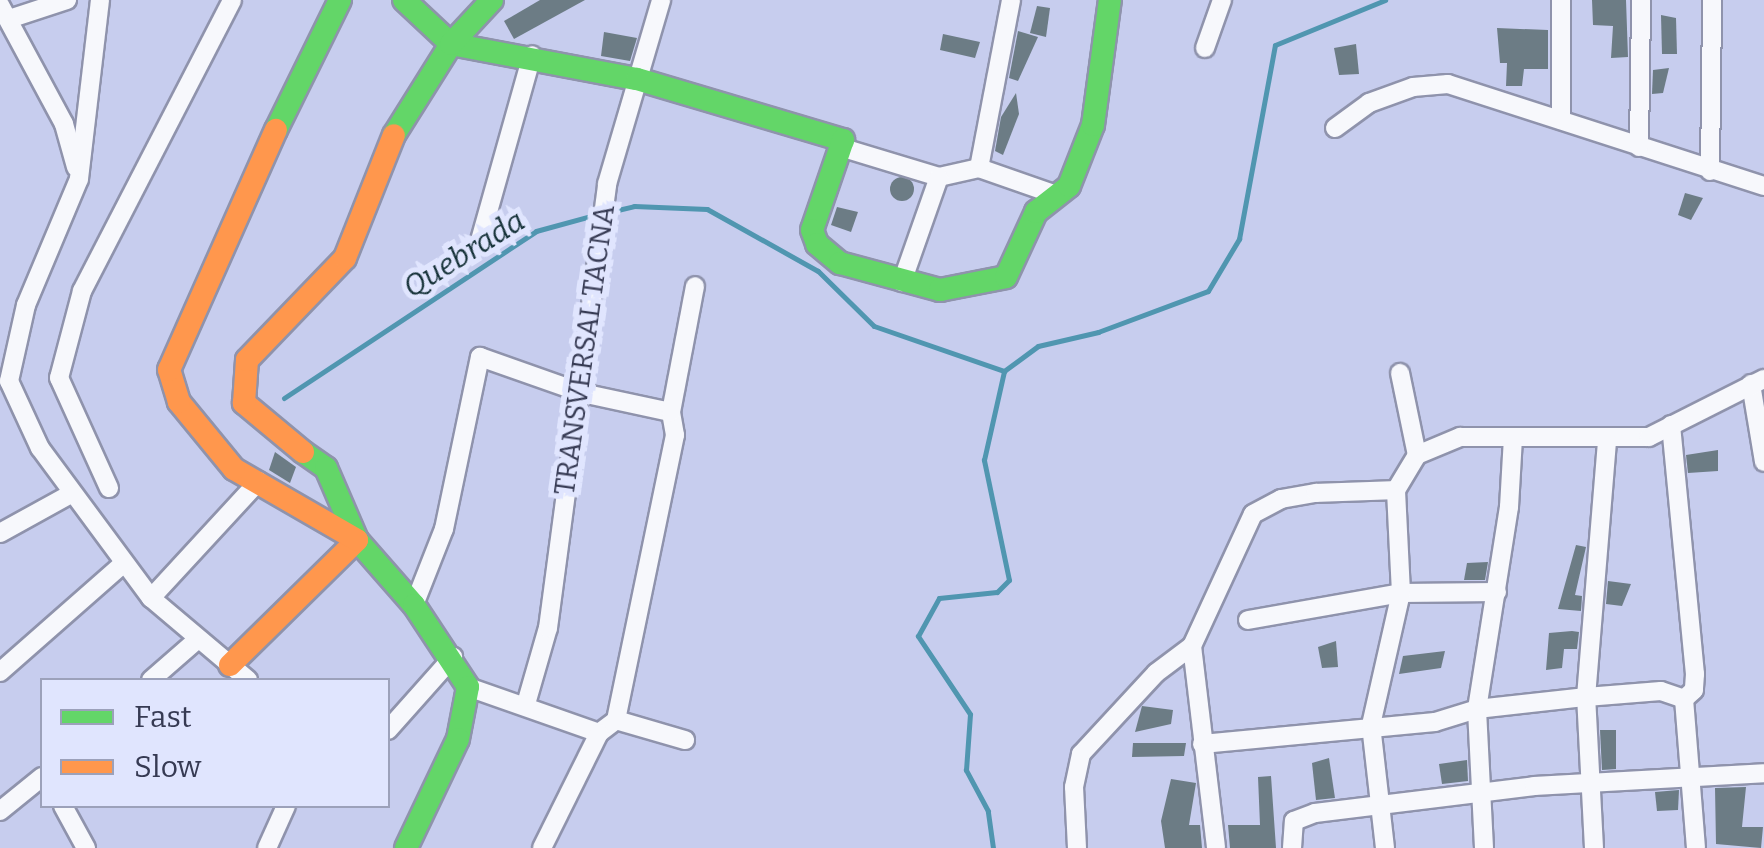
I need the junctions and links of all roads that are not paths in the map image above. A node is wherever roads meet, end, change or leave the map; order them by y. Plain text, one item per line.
1 (67, 0) edge
2 (100, 0) edge
3 (232, 0) edge
4 (340, 0) edge
5 (404, 0) edge
6 (492, 0) edge
7 (660, 0) edge
8 (1012, 0) edge
9 (1110, 0) edge
10 (1222, 0) edge
11 (1560, 0) edge
12 (1641, 0) edge
13 (1712, 0) edge
14 (4, 12) edge
15 (451, 44) junction
16 (1205, 48) dead end
17 (532, 56) junction
18 (637, 79) junction
19 (1561, 120) junction
20 (1335, 128) dead end
21 (841, 144) junction
22 (1639, 147) junction
23 (979, 168) junction
24 (1710, 171) junction
25 (939, 177) junction
26 (79, 180) junction
27 (1764, 186) edge
28 (1056, 195) junction
29 (479, 244) dead end
30 (902, 282) junction
31 (695, 286) dead end
32 (1400, 372) dead end
33 (1758, 381) edge
34 (5, 384) edge
35 (582, 393) junction
36 (672, 412) junction
37 (1671, 425) junction
38 (1513, 437) junction
39 (1607, 440) junction
40 (1417, 455) junction
41 (1764, 462) edge
42 (259, 482) junction
43 (109, 488) dead end
44 (1396, 490) junction
45 (71, 494) junction
46 (0, 532) edge
47 (357, 540) junction
48 (124, 563) junction
49 (1497, 592) junction
50 (1401, 593) junction
51 (151, 598) junction
52 (414, 605) junction
53 (1248, 620) dead end
54 (198, 639) junction
55 (1192, 646) junction
56 (453, 657) junction
57 (230, 665) junction
58 (0, 672) edge
59 (153, 678) edge
60 (246, 678) edge
61 (468, 687) junction
62 (1586, 697) junction
63 (1684, 699) junction
64 (526, 704) junction
65 (1477, 709) junction
66 (616, 720) junction
67 (1371, 725) junction
68 (390, 728) edge
69 (599, 733) junction
70 (685, 740) dead end
71 (1202, 744) junction
72 (1764, 773) edge
73 (1692, 775) junction
74 (40, 779) edge
75 (1590, 781) junction
76 (1477, 792) junction
77 (1376, 806) junction
78 (64, 808) edge
79 (285, 808) edge
80 (0, 811) edge
81 (86, 848) edge
82 (267, 848) edge
83 (406, 848) edge
84 (542, 848) edge
85 (1077, 848) edge
86 (1216, 848) edge
87 (1292, 848) edge
88 (1385, 848) edge
89 (1484, 848) edge
90 (1594, 848) edge
91 (1698, 848) edge

1 - 14 street
2 - 26 street
3 - 43 street
4 - 42 street
5 - 15 street
6 - 15 street
7 - 18 street, TRANSVERSAL TACNA
8 - 23 street
9 - 28 street
10 - 16 street
11 - 19 street
12 - 22 street
13 - 24 street
14 - 26 street
15 - 17 street
15 - 47 street
17 - 18 street
17 - 29 street
18 - 21 street
18 - 35 street, TRANSVERSAL TACNA
19 - 20 street
19 - 22 street
21 - 25 street
21 - 30 street
22 - 24 street
23 - 25 street
23 - 28 street
24 - 27 street
25 - 30 street
26 - 34 street
28 - 30 street
31 - 36 street
32 - 40 street
33 - 37 street
33 - 41 street
34 - 45 street
35 - 36 street
35 - 52 street
35 - 64 street, TRANSVERSAL TACNA
36 - 66 street
37 - 39 street
37 - 63 street
38 - 39 street
38 - 40 street
38 - 49 street
39 - 62 street
40 - 44 street
42 - 47 street
42 - 51 street
44 - 50 street
44 - 55 street
45 - 46 street
45 - 48 street
47 - 52 street
47 - 57 street
48 - 51 street
48 - 58 street
49 - 50 street
49 - 65 street
50 - 53 street
50 - 67 street
51 - 54 street
52 - 56 street
54 - 57 street
54 - 59 street
55 - 71 street
55 - 85 street
56 - 61 street
56 - 68 street
57 - 60 street
61 - 64 street
61 - 83 street
62 - 63 street
62 - 65 street
62 - 75 street
63 - 73 street
64 - 69 street
65 - 67 street
65 - 76 street
66 - 69 street
66 - 70 street
67 - 71 street
67 - 77 street
69 - 84 street
71 - 86 street
72 - 73 street
73 - 75 street
73 - 91 street
74 - 80 street
75 - 76 street
75 - 90 street
76 - 77 street
76 - 89 street
77 - 87 street
77 - 88 street
78 - 81 street
79 - 82 street

